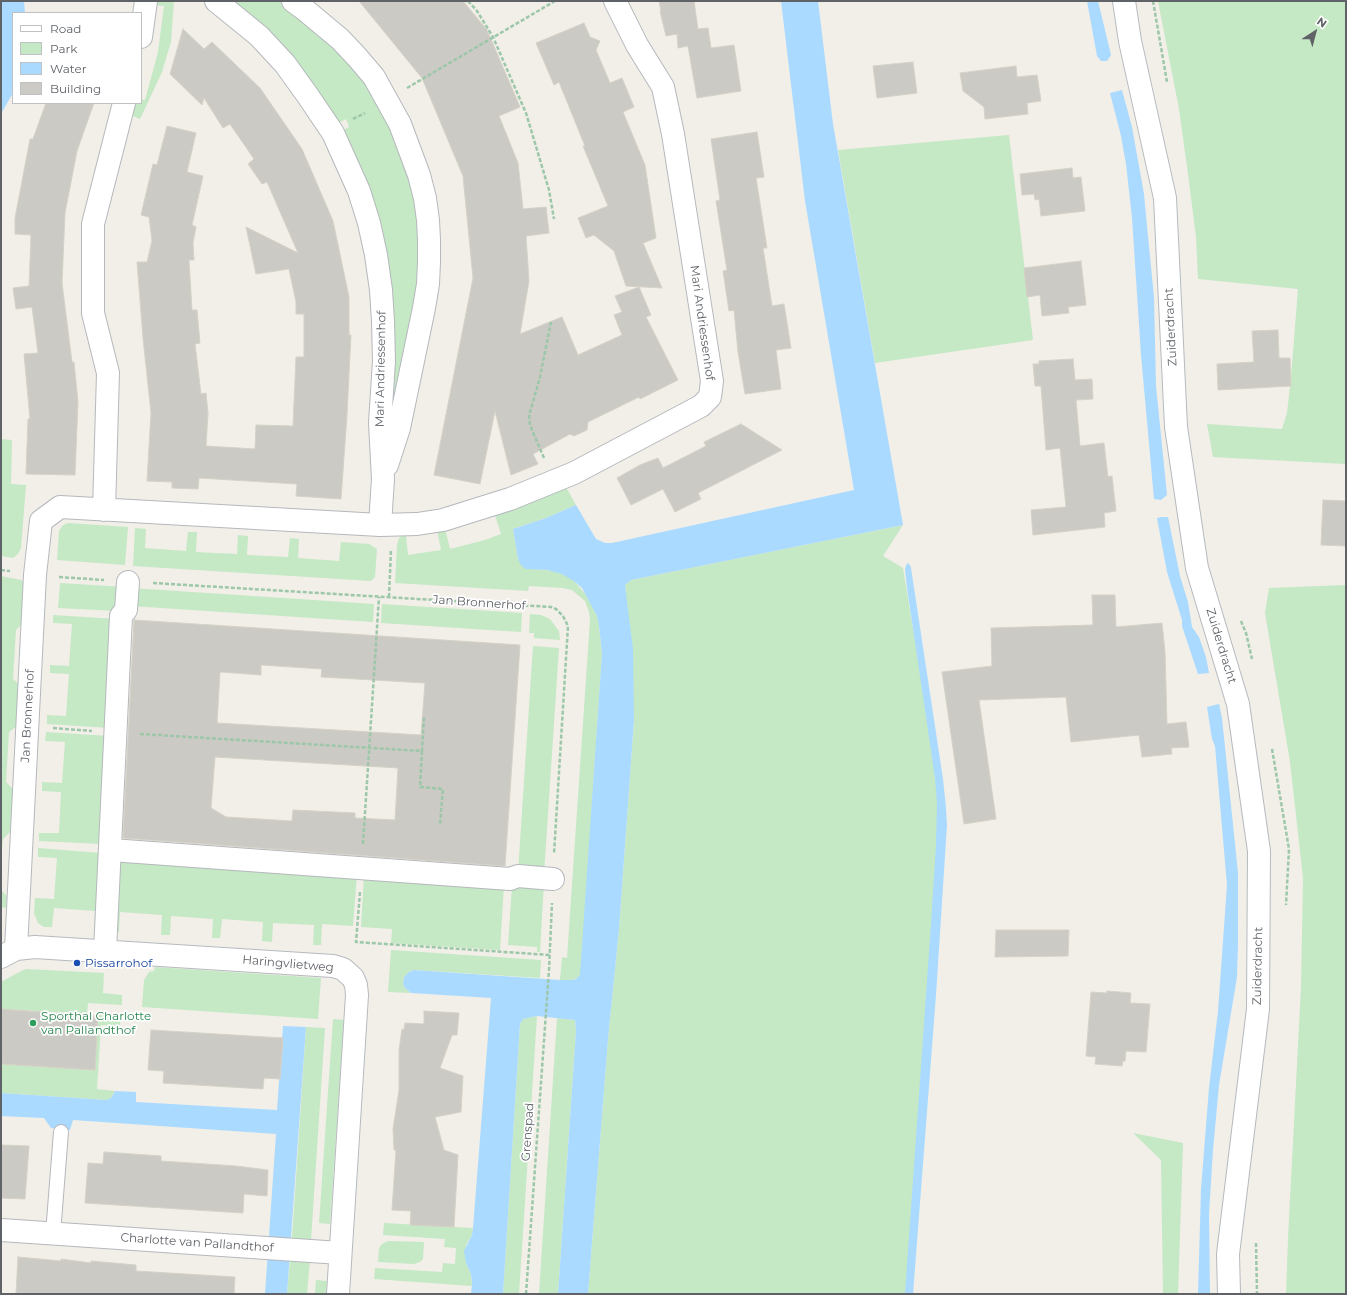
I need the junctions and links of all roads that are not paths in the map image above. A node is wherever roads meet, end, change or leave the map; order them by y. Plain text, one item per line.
1 (146, 1) edge
2 (216, 1) edge
3 (293, 1) edge
4 (615, 1) edge
5 (1124, 1) edge
6 (142, 30) edge
7 (124, 104) edge
8 (383, 479) junction
9 (104, 510) junction
10 (386, 525) junction
11 (35, 576) joint
12 (128, 582) road end
13 (110, 850) junction
14 (553, 879) road end
15 (105, 951) junction
16 (9, 953) edge
17 (61, 1132) dead end
18 (1, 1230) edge
19 (53, 1234) junction
20 (340, 1253) junction
21 (338, 1294) edge
22 (1229, 1294) edge

1 - 6 street
2 - 8 street, Mari Andriessenhof
3 - 8 street, Mari Andriessenhof
4 - 10 street, Mari Andriessenhof
5 - 22 street, Zuiderdracht
7 - 9 street
8 - 10 street, Mari Andriessenhof
9 - 10 street, Mari Andriessenhof
9 - 11 street, Mari Andriessenhof
11 - 16 street, Jan Bronnerhof
12 - 13 street
13 - 14 street
13 - 15 street
15 - 16 street, Haringvlietweg
15 - 20 street, Haringvlietweg
17 - 19 lane
18 - 19 street, Charlotte van Pallandthof
19 - 20 street, Charlotte van Pallandthof
20 - 21 street, Haringvlietweg

